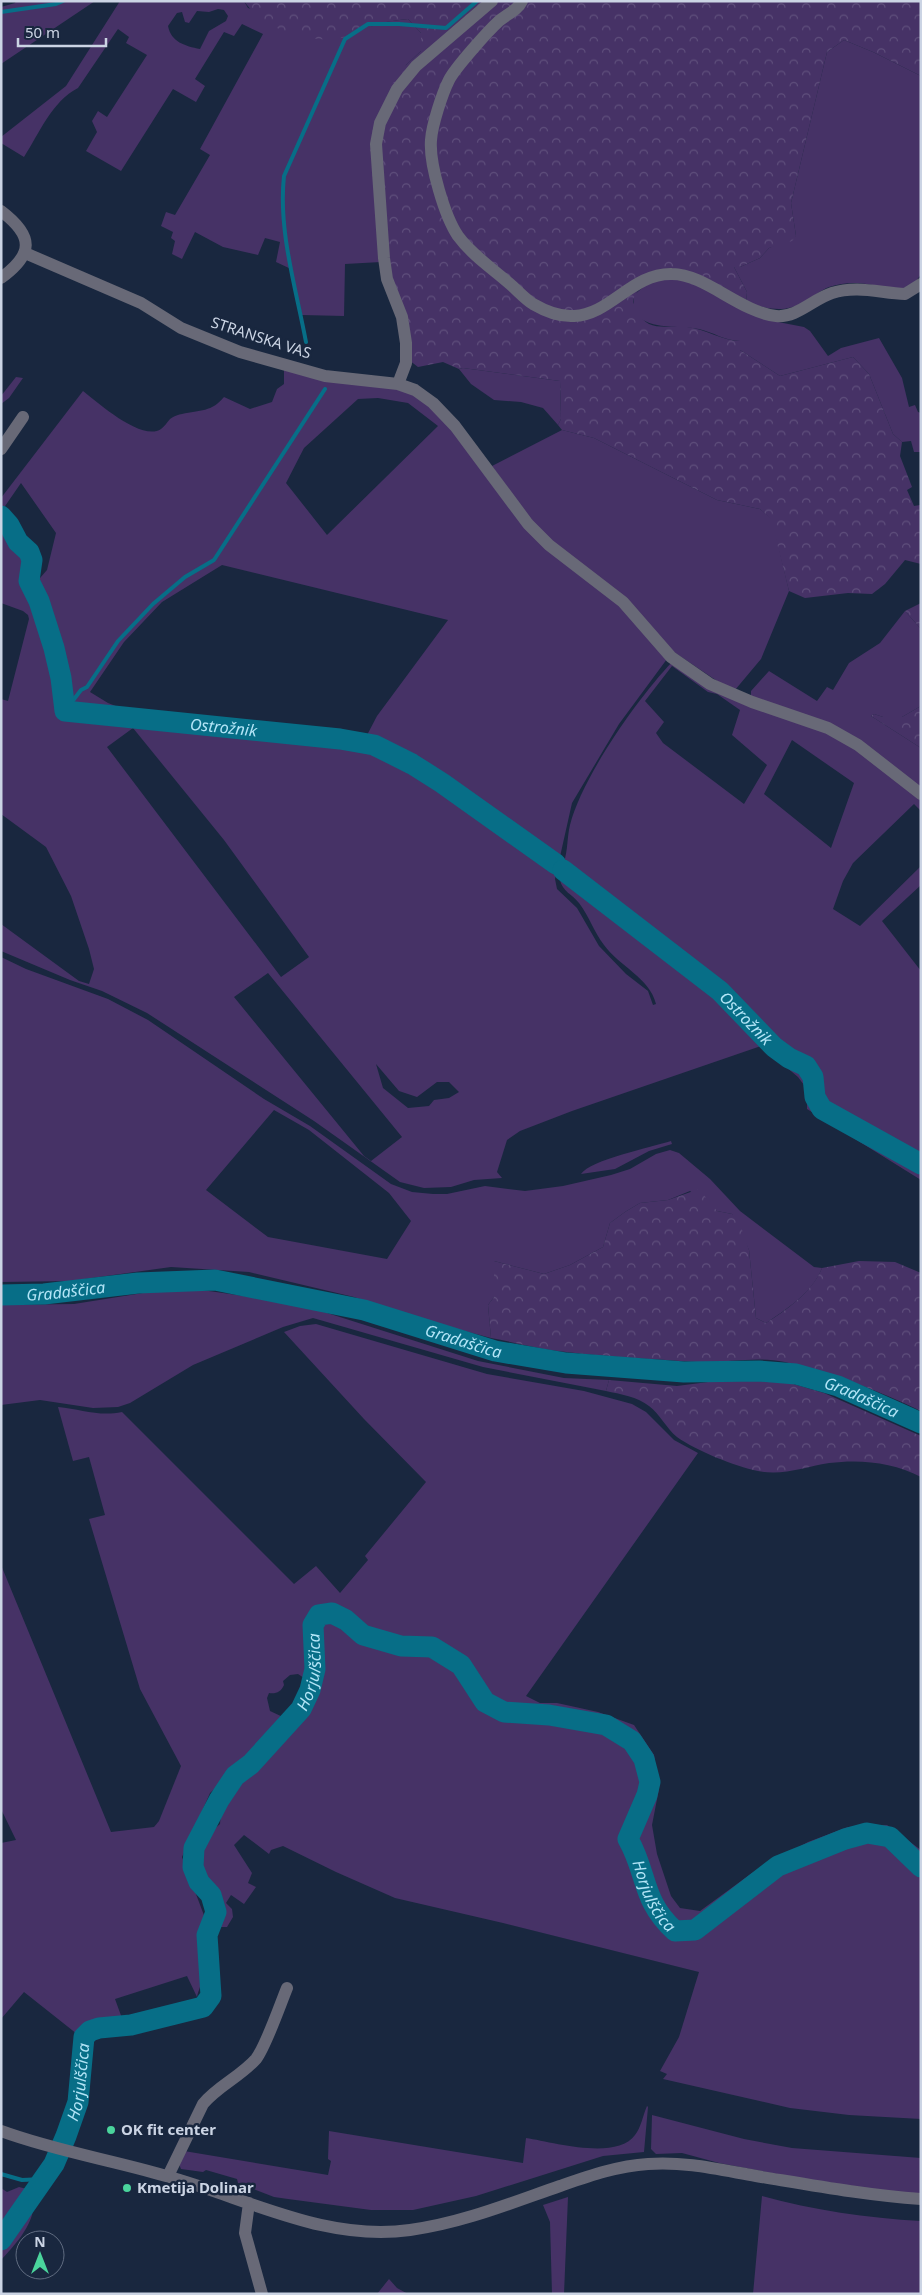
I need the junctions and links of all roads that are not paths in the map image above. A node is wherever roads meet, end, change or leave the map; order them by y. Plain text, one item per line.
1 (492, 1) edge
2 (522, 1) edge
3 (1, 211) edge
4 (26, 253) junction
5 (1, 278) edge
6 (921, 284) edge
7 (398, 384) junction
8 (23, 417) dead end
9 (1, 448) edge
10 (921, 794) edge
11 (287, 1988) dead end
12 (1, 2131) edge
13 (168, 2176) junction
14 (921, 2199) edge
15 (249, 2203) junction
16 (262, 2294) edge

1 - 7 street
2 - 6 street
3 - 4 street
4 - 5 street
4 - 7 street, STRANSKA VAS
7 - 10 street, STRANSKA VAS
8 - 9 street
11 - 13 street
12 - 13 street
13 - 15 street
14 - 15 street
15 - 16 street

